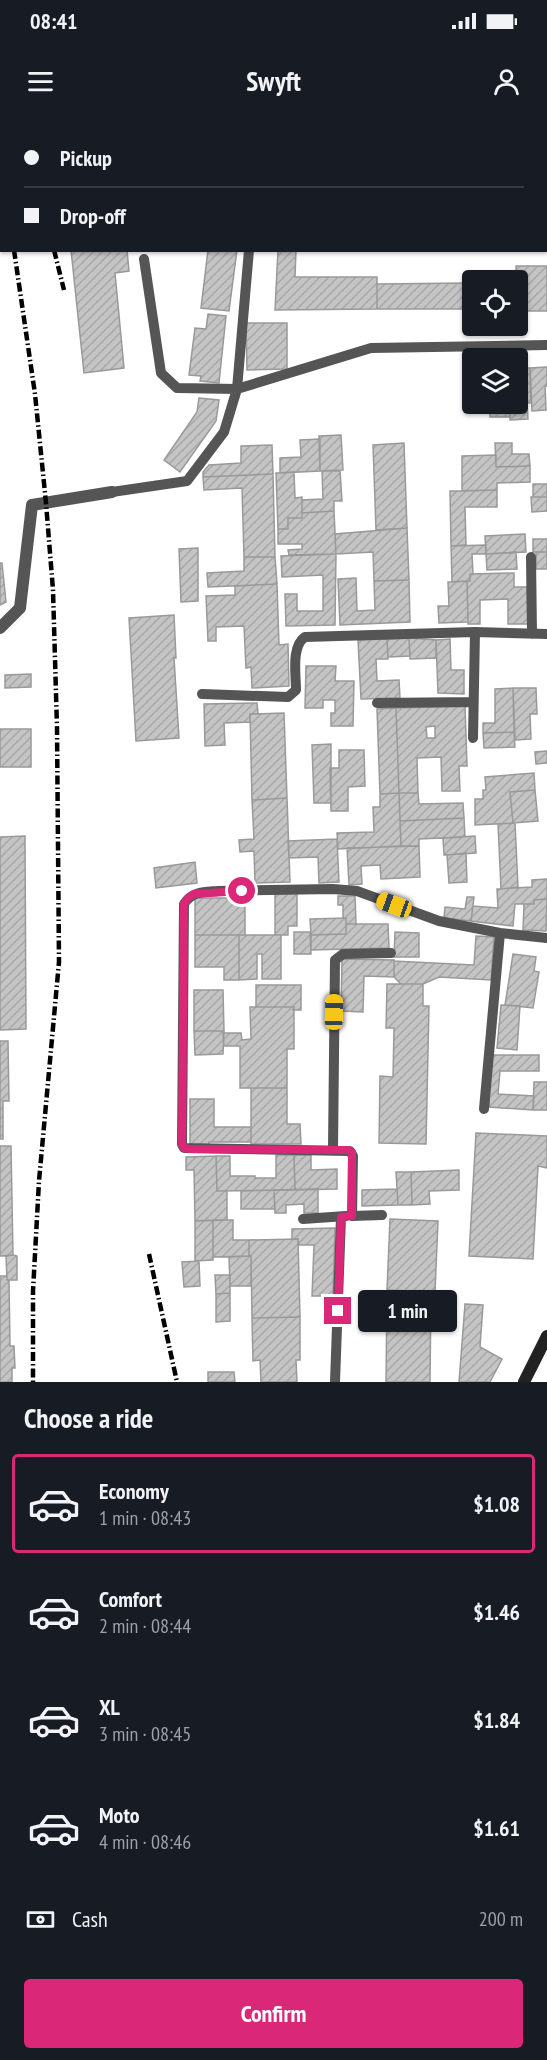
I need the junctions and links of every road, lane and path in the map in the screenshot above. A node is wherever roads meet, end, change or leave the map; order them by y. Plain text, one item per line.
1 (249, 252) edge
2 (144, 259) dead end
3 (547, 345) edge
4 (237, 389) junction
5 (112, 492) joint
6 (531, 557) dead end
7 (0, 628) edge
8 (475, 632) junction
9 (532, 634) junction
10 (547, 634) edge
11 (202, 694) dead end
12 (473, 702) junction
13 (377, 703) dead end
14 (473, 738) dead end
15 (500, 933) junction
16 (547, 938) edge
17 (391, 953) dead end
18 (484, 1108) dead end
19 (333, 1150) junction
20 (382, 1215) dead end
21 (347, 1216) junction
22 (303, 1219) dead end
23 (546, 1340) edge
24 (335, 1382) edge
25 (524, 1382) edge

1 - 4 lane
2 - 4 lane
3 - 4 lane
4 - 5 lane
5 - 7 street
6 - 9 lane
8 - 9 lane
8 - 11 lane
8 - 12 lane
9 - 10 lane
12 - 13 lane
12 - 14 lane
15 - 16 lane
15 - 18 lane
15 - 19 lane
17 - 19 lane
19 - 21 lane
20 - 21 lane
21 - 22 lane
21 - 24 lane
23 - 25 main road

